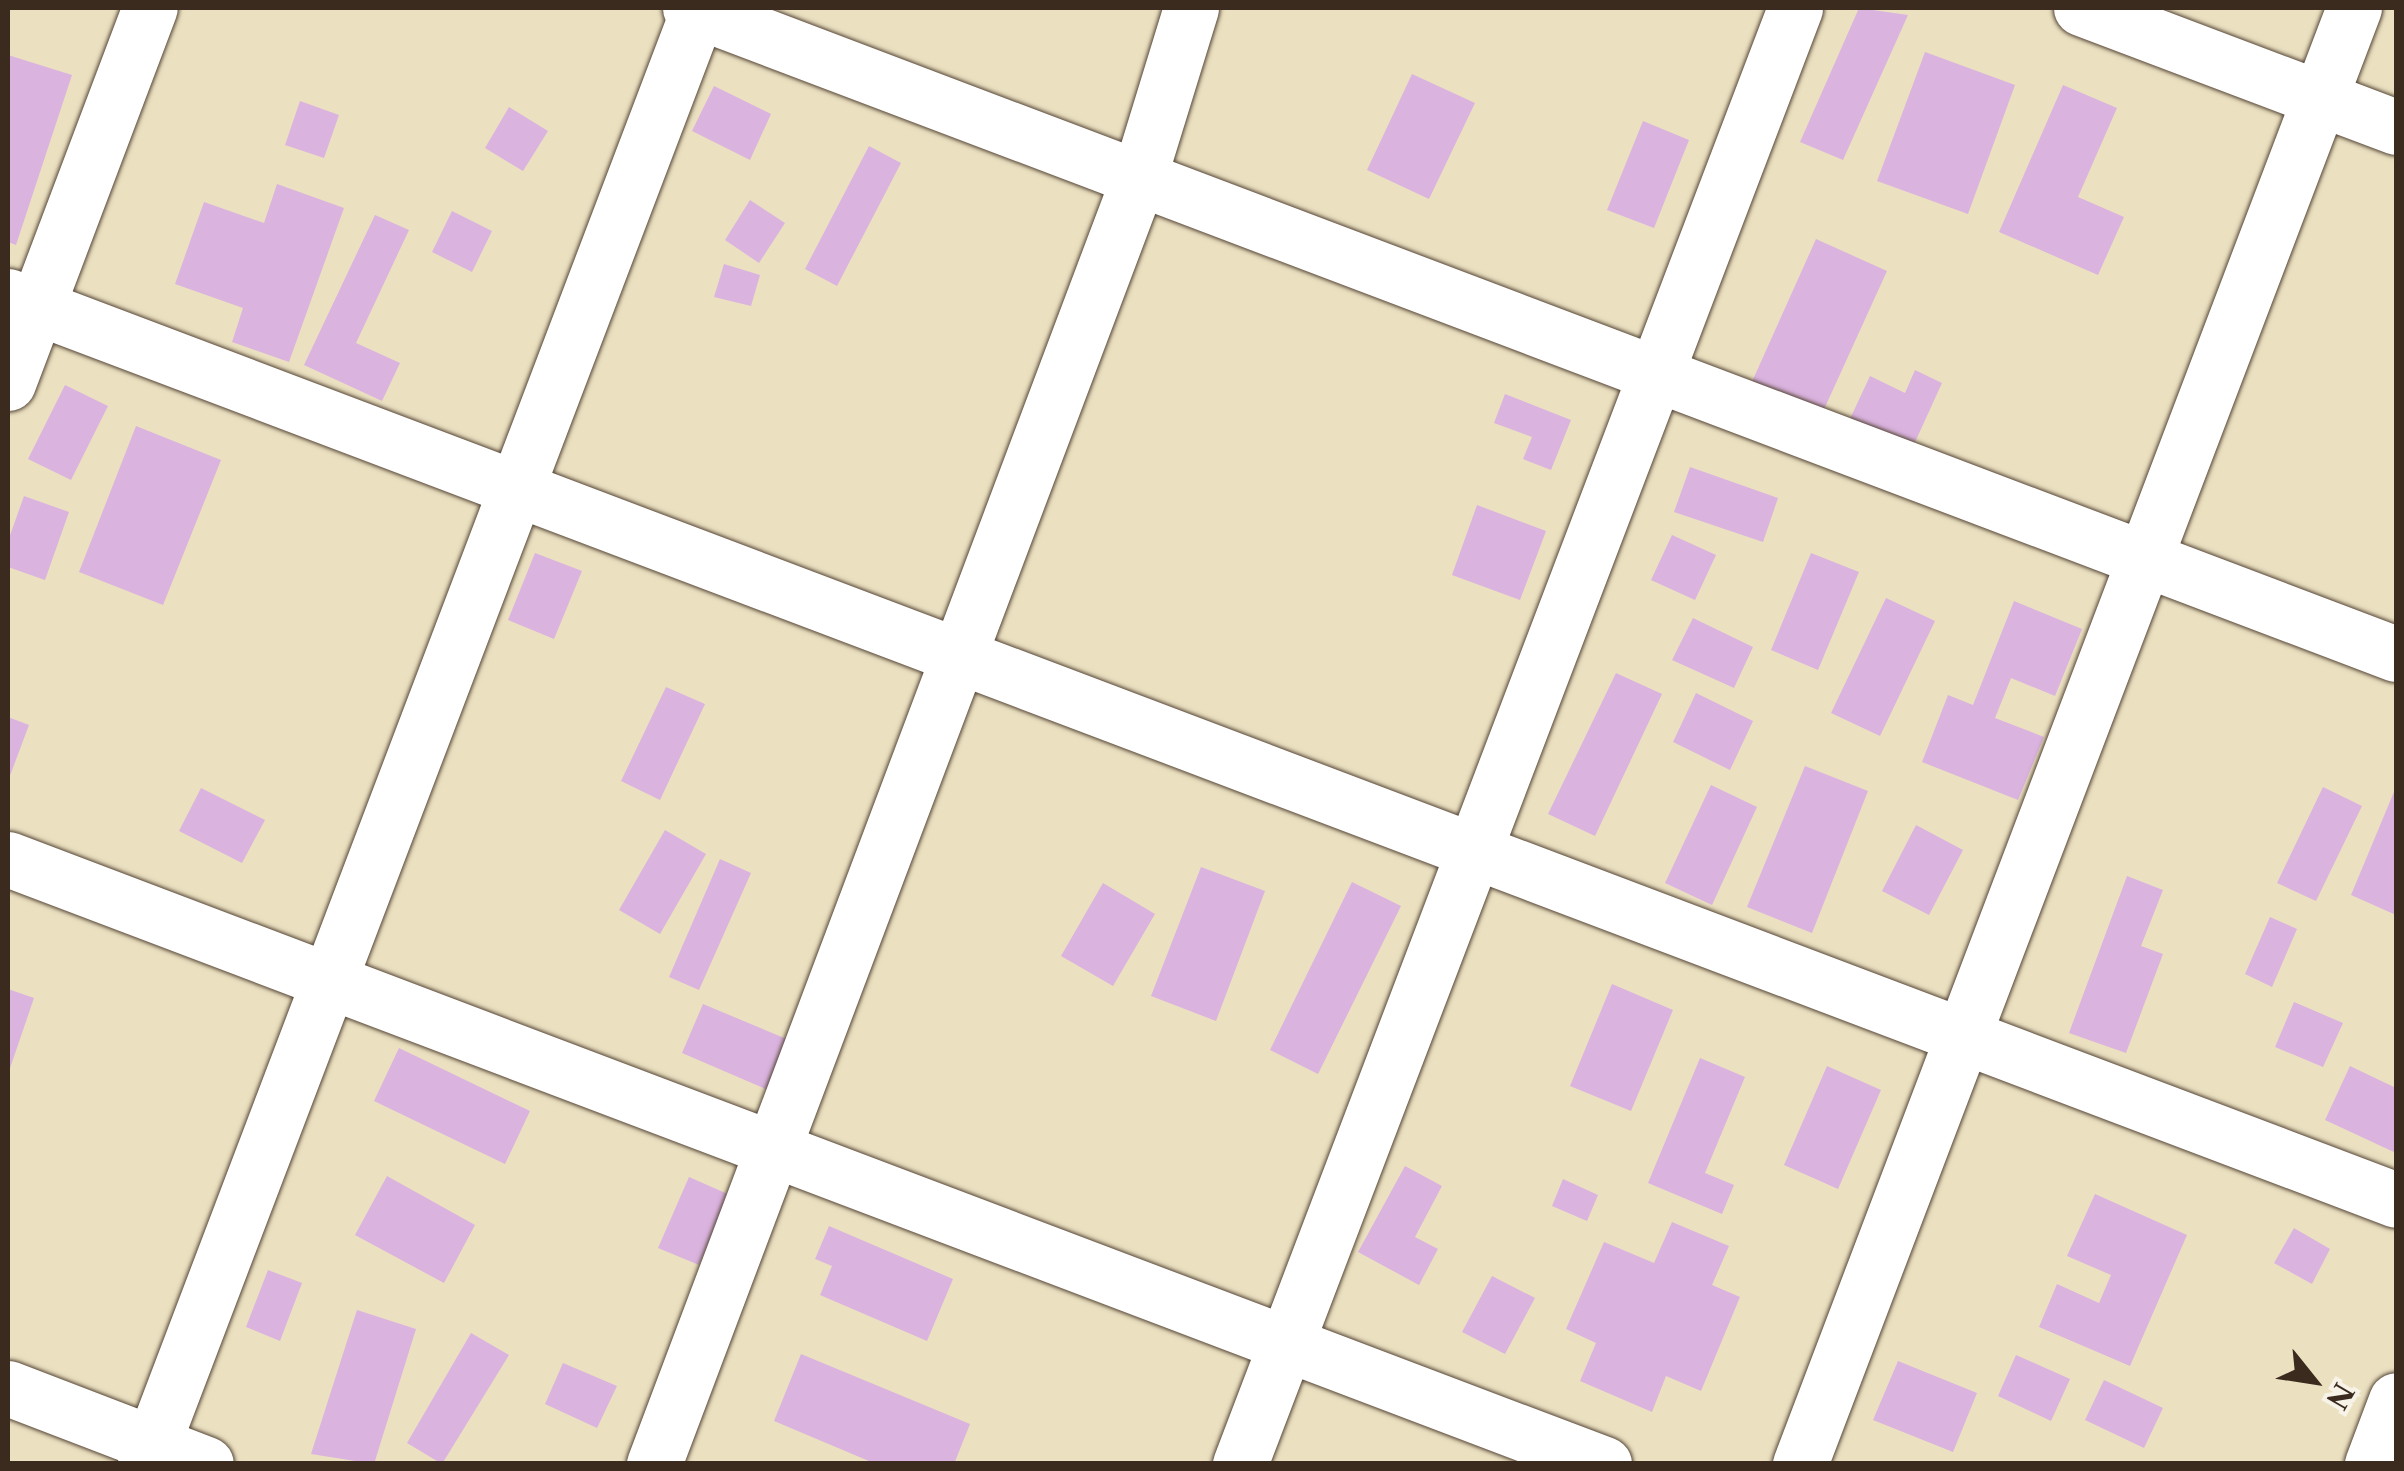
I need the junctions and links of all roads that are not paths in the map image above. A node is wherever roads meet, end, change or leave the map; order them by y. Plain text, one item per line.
1 (150, 8) edge
2 (1192, 8) edge
3 (1795, 8) edge
4 (2081, 8) edge
5 (2354, 8) edge
6 (696, 9) edge
7 (2320, 98) junction
8 (2396, 126) edge
9 (1140, 178) junction
10 (22, 302) edge
11 (1655, 374) junction
12 (8, 383) edge
13 (516, 488) junction
14 (2144, 559) junction
15 (2396, 654) edge
16 (959, 657) junction
17 (1473, 852) junction
18 (8, 860) edge
19 (328, 981) junction
20 (1962, 1036) junction
21 (773, 1149) junction
22 (2396, 1200) edge
23 (1286, 1344) junction
24 (8, 1388) edge
25 (2396, 1400) edge
26 (149, 1453) edge
27 (206, 1464) edge
28 (654, 1464) edge
29 (1240, 1464) edge
30 (1604, 1464) edge
31 (1800, 1464) edge
32 (2372, 1464) edge

1 - 10 street
2 - 9 street
3 - 11 street
4 - 7 street
5 - 7 street
6 - 9 street
6 - 13 street
7 - 8 street
7 - 14 street
9 - 11 street
9 - 16 street
10 - 12 street
10 - 13 street
11 - 14 street
11 - 17 street
13 - 16 street
13 - 19 street
14 - 15 street
14 - 20 street
16 - 17 street
16 - 21 street
17 - 20 street
17 - 23 street
18 - 19 street
19 - 21 street
19 - 26 street
20 - 22 street
20 - 31 street
21 - 23 street
21 - 28 street
23 - 29 street
23 - 30 street
24 - 26 street
25 - 32 street
26 - 27 street

